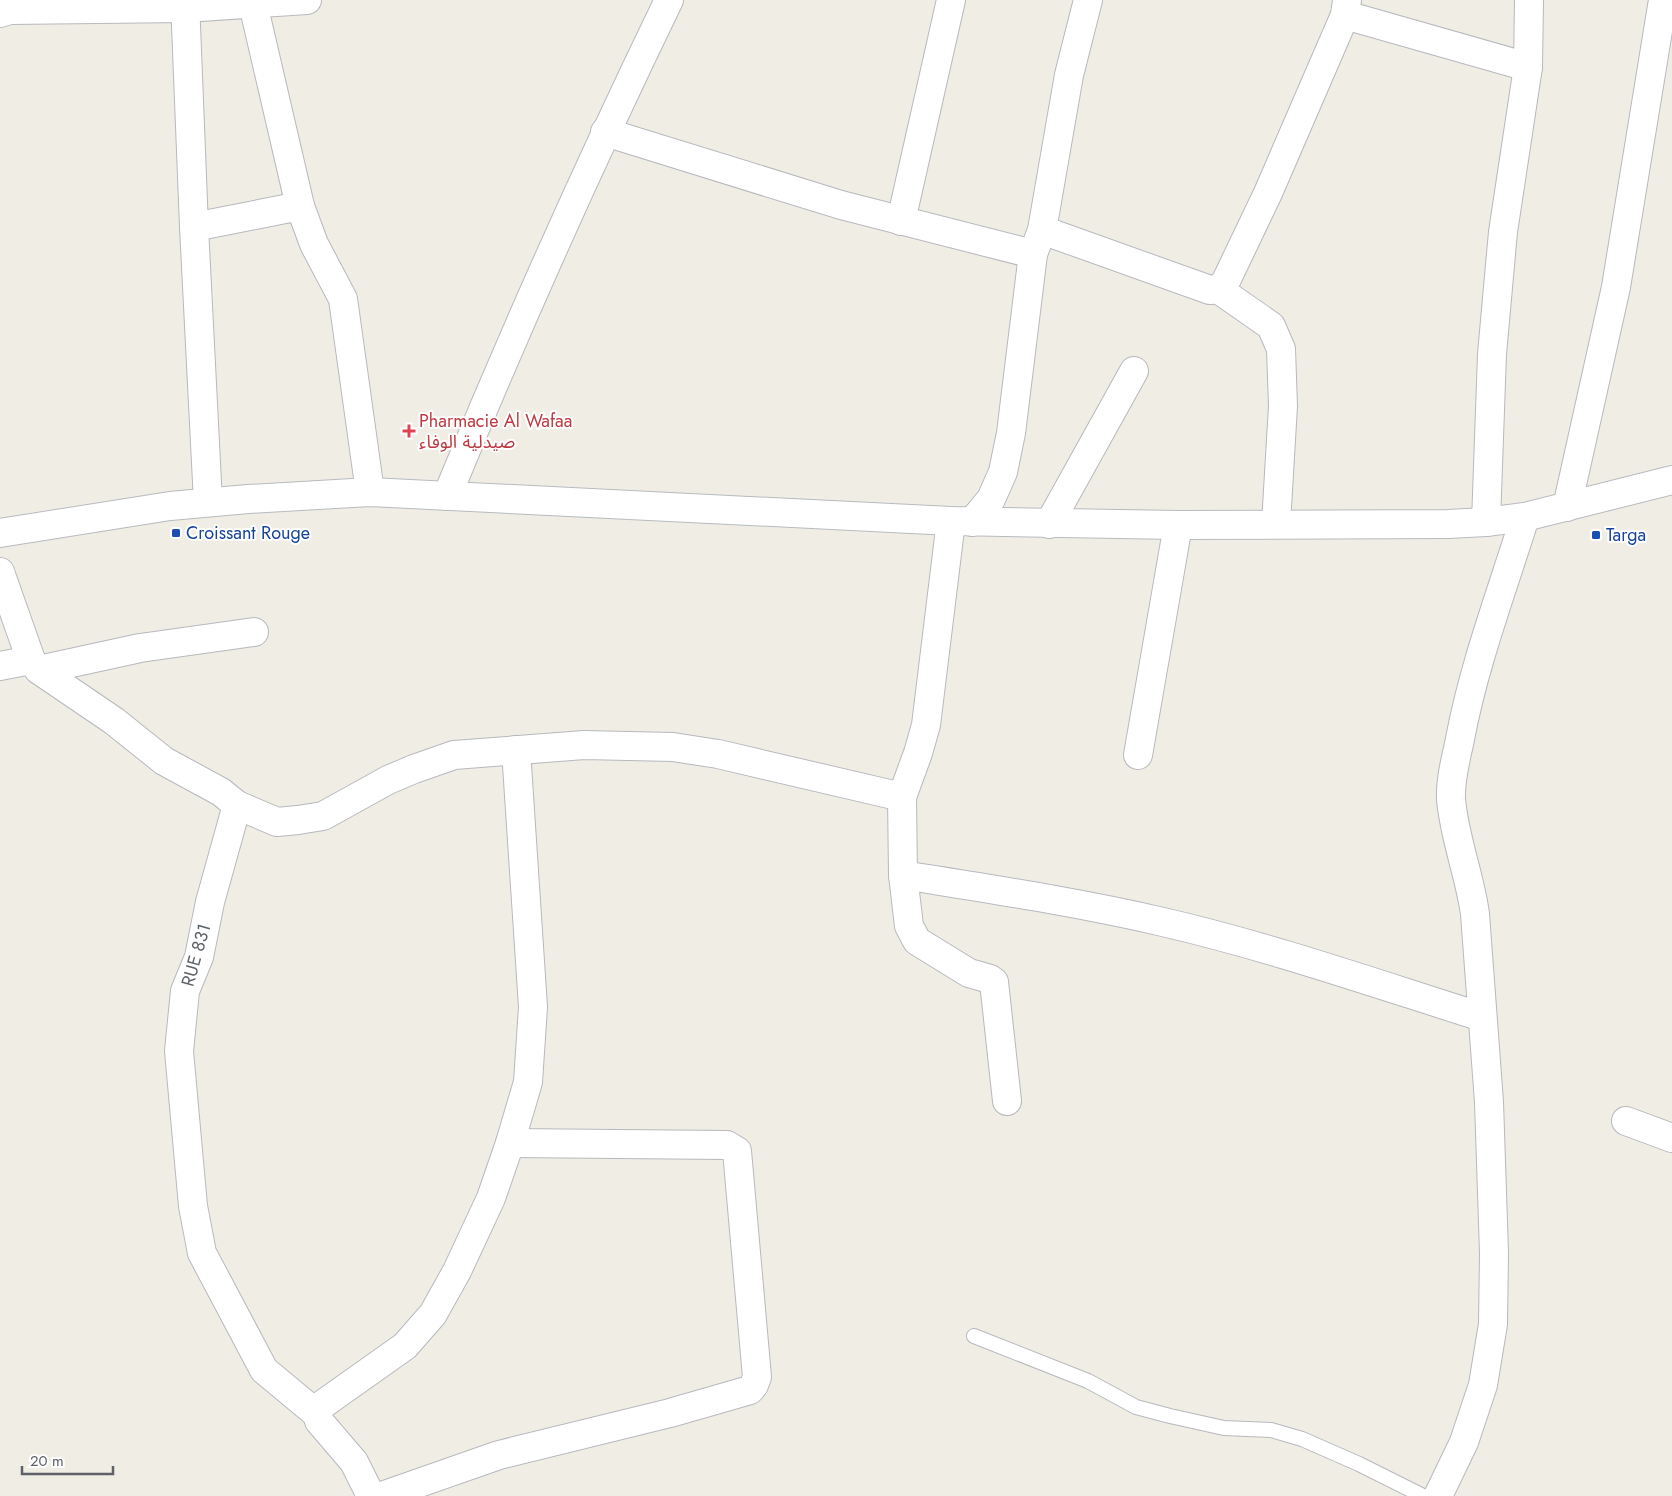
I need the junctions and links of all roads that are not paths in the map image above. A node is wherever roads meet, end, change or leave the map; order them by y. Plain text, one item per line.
1 (308, 0) edge
2 (668, 0) edge
3 (951, 0) edge
4 (1088, 0) edge
5 (1529, 0) edge
6 (1663, 0) edge
7 (185, 4) edge
8 (253, 4) junction
9 (7, 8) edge
10 (1346, 8) edge
11 (1528, 67) junction
12 (605, 132) junction
13 (300, 206) junction
14 (901, 220) junction
15 (194, 227) junction
16 (1038, 242) junction
17 (1218, 288) junction
18 (1134, 371) dead end
19 (1672, 480) edge
20 (370, 492) junction
21 (447, 496) junction
22 (208, 502) junction
23 (1568, 507) junction
24 (1525, 518) junction
25 (962, 521) junction
26 (1486, 522) junction
27 (1049, 524) junction
28 (1276, 524) junction
29 (1178, 525) junction
30 (0, 533) edge
31 (0, 572) edge
32 (254, 632) dead end
33 (35, 665) junction
34 (0, 666) edge
35 (516, 750) junction
36 (1138, 754) dead end
37 (902, 797) junction
38 (237, 805) junction
39 (903, 875) junction
40 (1482, 1017) junction
41 (1008, 1101) dead end
42 (1626, 1122) dead end
43 (1672, 1138) edge
44 (510, 1143) junction
45 (974, 1336) dead end
46 (317, 1414) junction
47 (371, 1496) edge
48 (382, 1496) edge
49 (1423, 1496) edge
50 (1438, 1496) edge

1 - 8 street
2 - 12 street
3 - 14 street
4 - 16 street
5 - 11 street
6 - 23 street
7 - 8 street
7 - 9 street
7 - 15 street
8 - 13 street
10 - 11 street
10 - 17 street
11 - 26 street
12 - 14 street
12 - 21 street
13 - 15 street
13 - 20 street
14 - 16 street
15 - 22 street
16 - 17 street
16 - 25 street
17 - 28 street
18 - 27 street
19 - 23 street
20 - 21 street
20 - 22 street
21 - 25 street
22 - 30 street
23 - 24 street
24 - 26 street
24 - 40 street
25 - 27 street
25 - 37 street
26 - 28 street
27 - 29 street
28 - 29 street
29 - 36 street
31 - 33 street
32 - 33 street
33 - 34 street
33 - 38 street
35 - 37 street
35 - 38 street
35 - 44 street
37 - 39 street
38 - 46 street, RUE 831
39 - 40 street
39 - 41 street
40 - 50 street
42 - 43 street
44 - 46 street
44 - 48 street
45 - 49 lane
46 - 47 street, RUE 831

